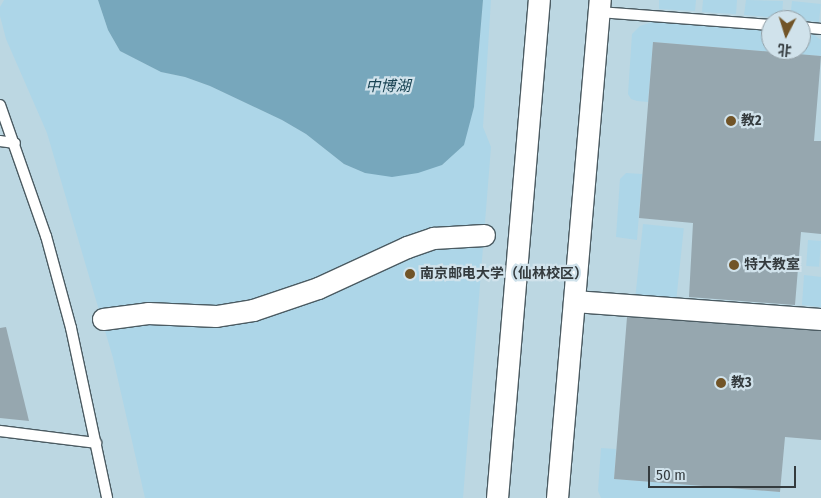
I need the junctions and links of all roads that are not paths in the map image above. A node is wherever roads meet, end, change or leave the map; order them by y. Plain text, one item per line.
1 (540, 0) edge
2 (599, 6) edge
3 (761, 24) edge
4 (0, 105) edge
5 (0, 141) edge
6 (15, 143) junction
7 (484, 235) dead end
8 (574, 301) junction
9 (103, 319) dead end
10 (821, 319) edge
11 (0, 431) edge
12 (96, 443) junction
13 (107, 498) edge
14 (497, 498) edge
15 (557, 498) edge

1 - 14 street
2 - 3 lane
2 - 8 street
4 - 6 lane
5 - 6 lane
6 - 12 lane
7 - 9 street
8 - 10 street
8 - 15 street
11 - 12 lane
12 - 13 lane

